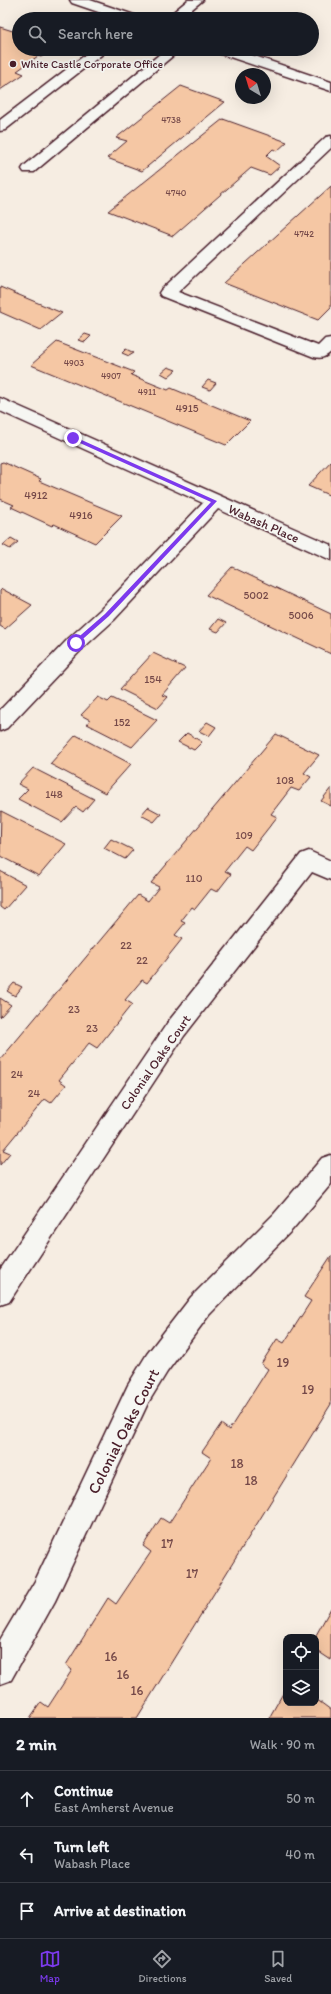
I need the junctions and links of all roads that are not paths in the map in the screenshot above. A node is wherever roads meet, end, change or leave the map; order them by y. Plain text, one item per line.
1 (77, 0) edge
2 (196, 0) edge
3 (112, 12) edge
4 (181, 12) edge
5 (93, 56) edge
6 (166, 56) edge
7 (240, 56) edge
8 (331, 87) edge
9 (0, 127) edge
10 (331, 140) edge
11 (29, 169) dead end
12 (331, 343) edge
13 (0, 404) edge
14 (215, 501) junction
15 (331, 553) edge
16 (0, 724) edge
17 (331, 871) edge
18 (331, 1166) edge
19 (0, 1293) edge
20 (0, 1669) edge

1 - 3 street
2 - 4 lane
5 - 9 lane
6 - 11 lane
7 - 8 street
10 - 12 lane
13 - 14 street, Wabash Place
14 - 15 street, Wabash Place
14 - 16 street
17 - 19 street, Colonial Oaks Court
18 - 20 street, Colonial Oaks Court

